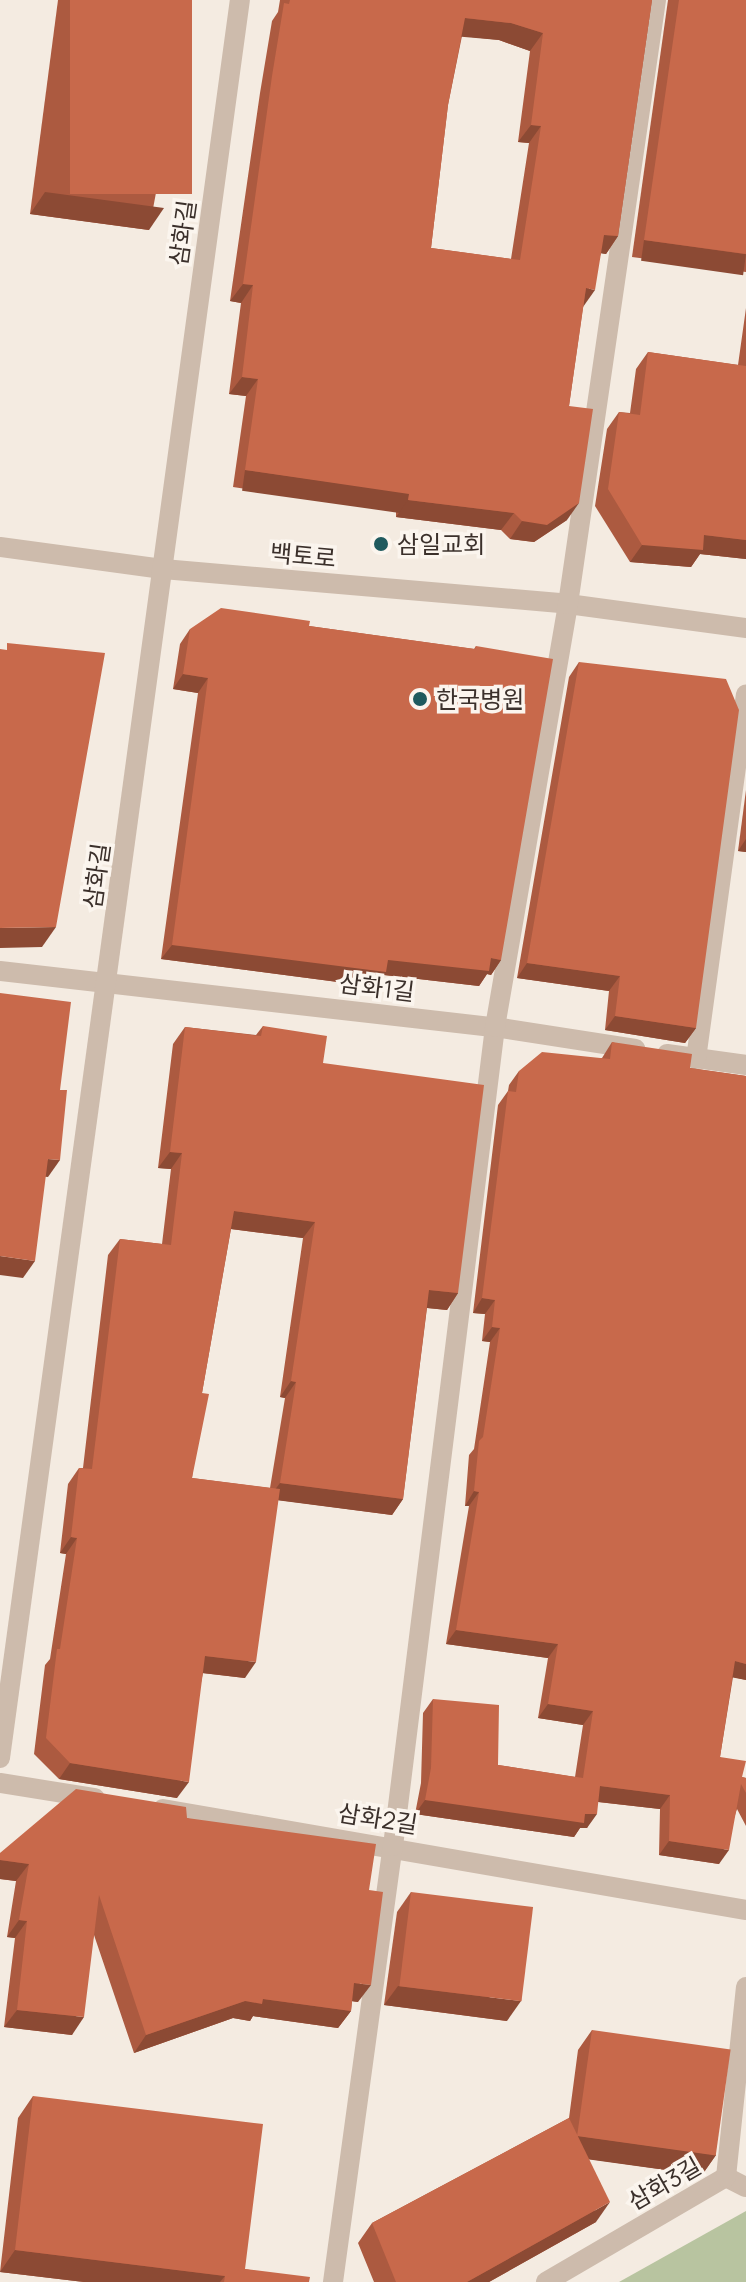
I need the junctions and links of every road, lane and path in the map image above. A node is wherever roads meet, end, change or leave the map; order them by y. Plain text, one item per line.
1 (240, 0) edge
2 (656, 0) edge
3 (0, 547) edge
4 (163, 569) junction
5 (568, 604) junction
6 (746, 628) edge
7 (746, 694) edge
8 (0, 971) edge
9 (108, 982) junction
10 (495, 1027) junction
11 (696, 1059) junction
12 (746, 1065) edge
13 (0, 1758) edge
14 (0, 1783) edge
15 (110, 1801) edge
16 (142, 1806) edge
17 (393, 1846) junction
18 (746, 1910) edge
19 (746, 1987) edge
20 (726, 2177) junction
21 (746, 2187) edge
22 (333, 2282) edge
23 (546, 2282) edge

1 - 4 street, 삼화길
2 - 5 street
3 - 4 street, 백토로
4 - 5 street, 백토로
4 - 9 street, 삼화길
5 - 6 street, 백토로
5 - 10 street
7 - 11 street
8 - 9 street, 삼화1길
9 - 10 street, 삼화1길
9 - 13 street, 삼화길
10 - 11 street, 삼화1길
10 - 17 street
11 - 12 street, 삼화1길
14 - 15 street
16 - 17 street, 삼화2길
17 - 18 street, 삼화2길
17 - 22 street
19 - 20 street, 삼화3길
20 - 21 street
20 - 23 street, 삼화3길

